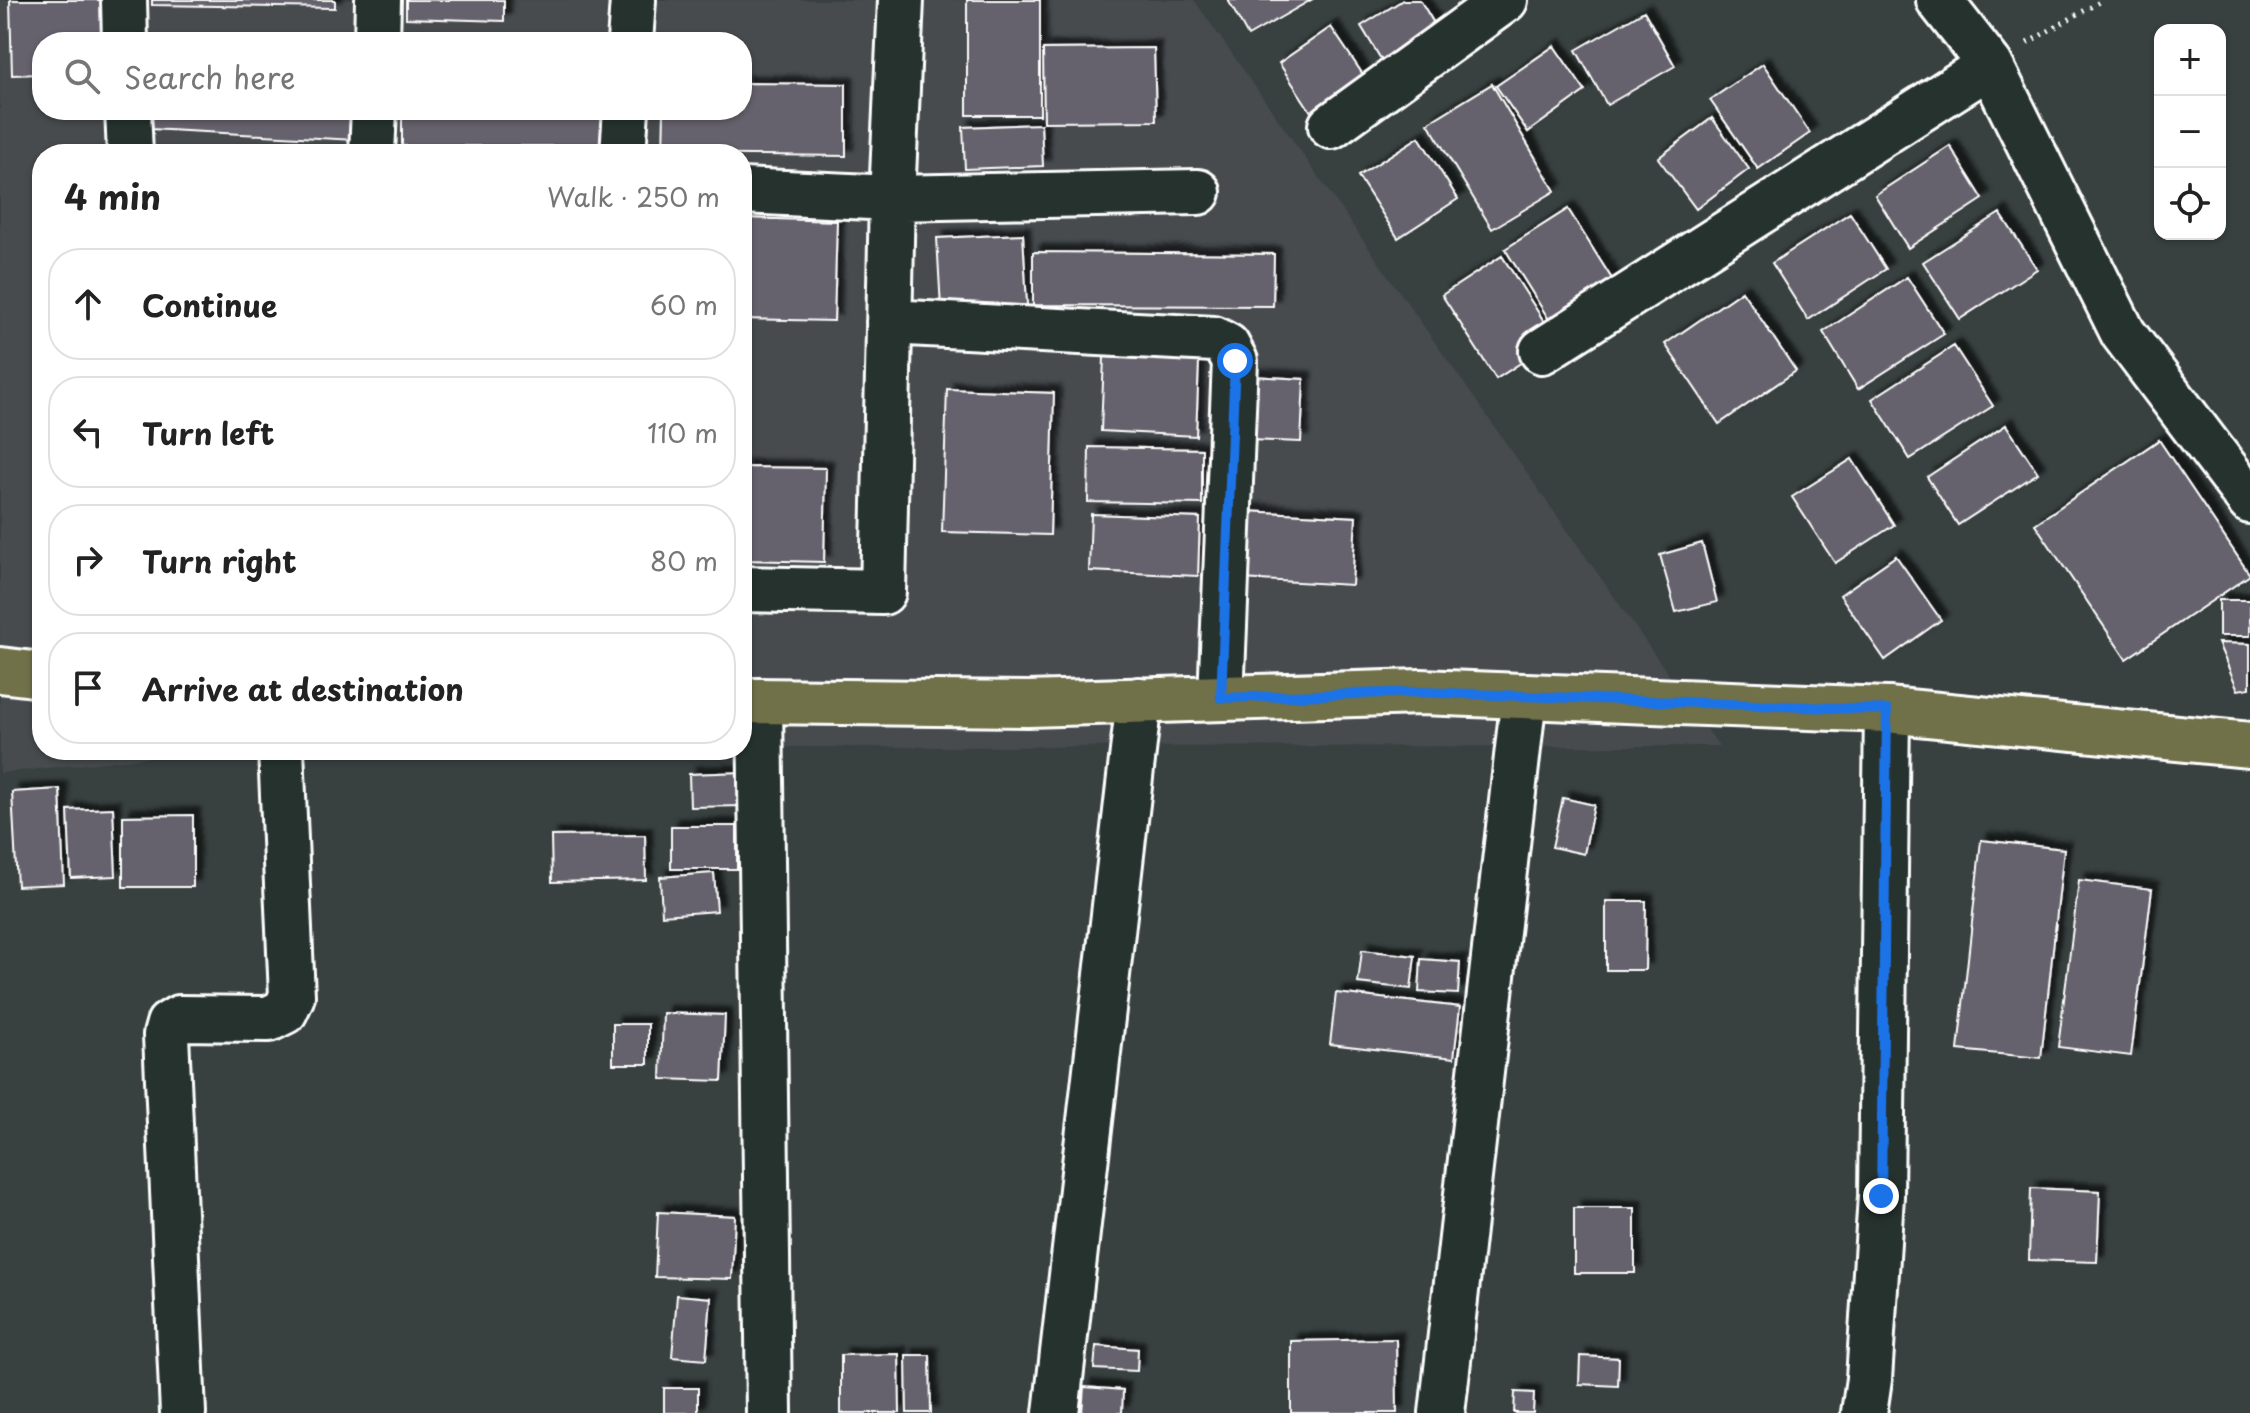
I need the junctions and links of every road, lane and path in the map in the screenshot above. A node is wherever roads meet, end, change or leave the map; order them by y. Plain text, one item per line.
1 (124, 0) edge
2 (378, 0) edge
3 (633, 0) edge
4 (901, 0) edge
5 (1505, 0) edge
6 (1939, 0) edge
7 (2103, 0) edge
8 (125, 32) edge
9 (377, 32) edge
10 (631, 32) edge
11 (1990, 65) junction
12 (128, 120) edge
13 (374, 120) edge
14 (625, 120) edge
15 (1331, 126) dead end
16 (130, 144) edge
17 (372, 144) edge
18 (624, 144) edge
19 (752, 191) edge
20 (1198, 192) dead end
21 (892, 198) junction
22 (889, 322) junction
23 (1542, 351) dead end
24 (2250, 501) edge
25 (752, 589) edge
26 (0, 670) edge
27 (32, 674) edge
28 (1524, 696) junction
29 (1221, 698) junction
30 (1139, 700) junction
31 (752, 701) edge
32 (1887, 710) junction
33 (752, 741) edge
34 (2250, 745) edge
35 (281, 760) edge
36 (183, 1413) edge
37 (769, 1413) edge
38 (1056, 1413) edge
39 (1442, 1413) edge
40 (1864, 1413) edge

1 - 8 street
2 - 9 street
3 - 10 street
4 - 21 street
5 - 15 street
6 - 11 street
7 - 11 path
11 - 23 street
11 - 24 street
12 - 16 street
13 - 17 street
14 - 18 street
19 - 21 street
20 - 21 street
21 - 22 street
22 - 25 street
22 - 29 street
26 - 27 main road
28 - 29 main road
28 - 32 main road
28 - 39 street
29 - 30 main road
30 - 31 main road
30 - 38 street
32 - 34 main road
32 - 40 street
33 - 37 street
35 - 36 street

